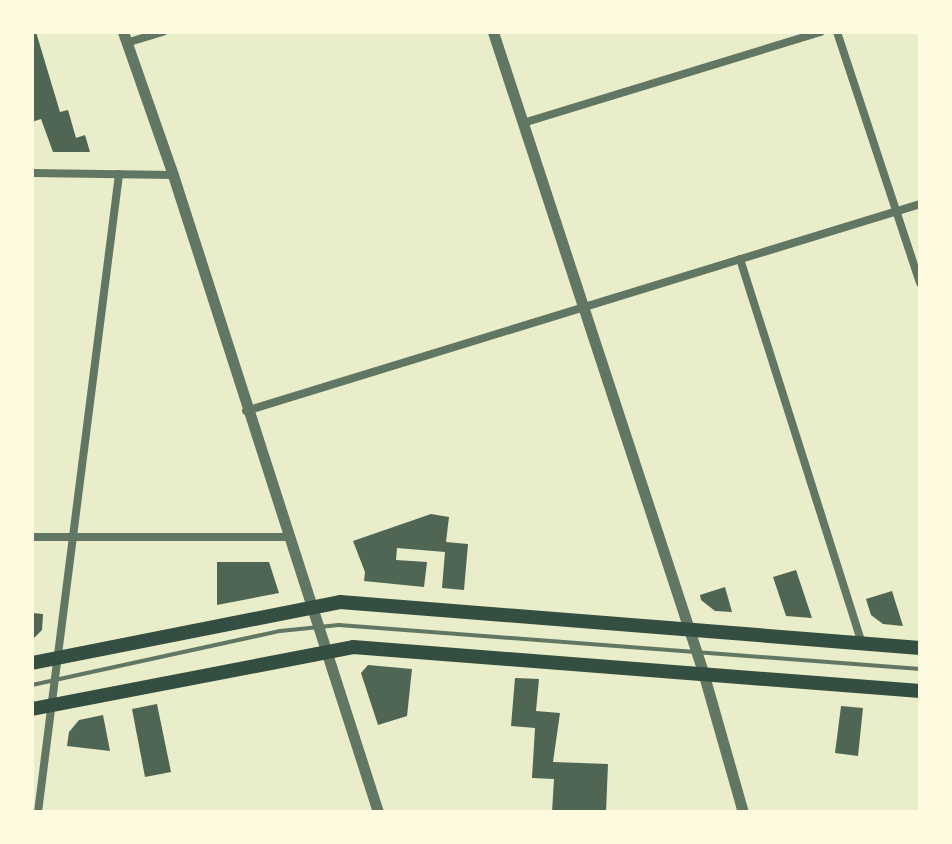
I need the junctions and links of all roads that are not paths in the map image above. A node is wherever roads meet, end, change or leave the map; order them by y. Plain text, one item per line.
1 (163, 32) edge
2 (493, 32) edge
3 (821, 32) edge
4 (837, 32) edge
5 (124, 38) edge
6 (523, 123) junction
7 (32, 173) edge
8 (119, 174) junction
9 (173, 175) junction
10 (920, 204) edge
11 (897, 211) junction
12 (740, 259) junction
13 (920, 283) edge
14 (583, 308) junction
15 (246, 411) junction
16 (32, 537) edge
17 (290, 537) junction
18 (75, 538) junction
19 (312, 604) junction
20 (320, 625) junction
21 (688, 629) junction
22 (862, 643) junction
23 (920, 648) edge
24 (695, 650) junction
25 (327, 651) junction
26 (58, 657) junction
27 (32, 663) edge
28 (920, 669) edge
29 (703, 672) junction
30 (54, 680) junction
31 (32, 685) edge
32 (920, 691) edge
33 (32, 699) edge
34 (51, 705) junction
35 (32, 709) edge
36 (38, 812) edge
37 (378, 812) edge
38 (743, 812) edge

1 - 5 street
2 - 6 street
3 - 6 street
4 - 11 street
5 - 9 street
6 - 14 street
7 - 8 street
8 - 9 street
8 - 18 street
9 - 15 street
10 - 11 street
11 - 12 street
11 - 13 street
12 - 14 street
12 - 22 street
14 - 15 street
14 - 21 street
15 - 17 street
16 - 18 street
17 - 18 street
17 - 19 street
18 - 26 street
19 - 20 street
19 - 21 main road
19 - 26 main road
20 - 24 lane
20 - 25 street
20 - 30 lane
21 - 22 main road
21 - 24 street
22 - 23 main road
24 - 28 lane
24 - 29 street
25 - 29 main road
25 - 34 main road
25 - 37 street
26 - 27 main road
26 - 30 street
29 - 32 main road
29 - 38 street
30 - 31 lane
30 - 34 street
33 - 34 lane
34 - 35 main road
34 - 36 street

